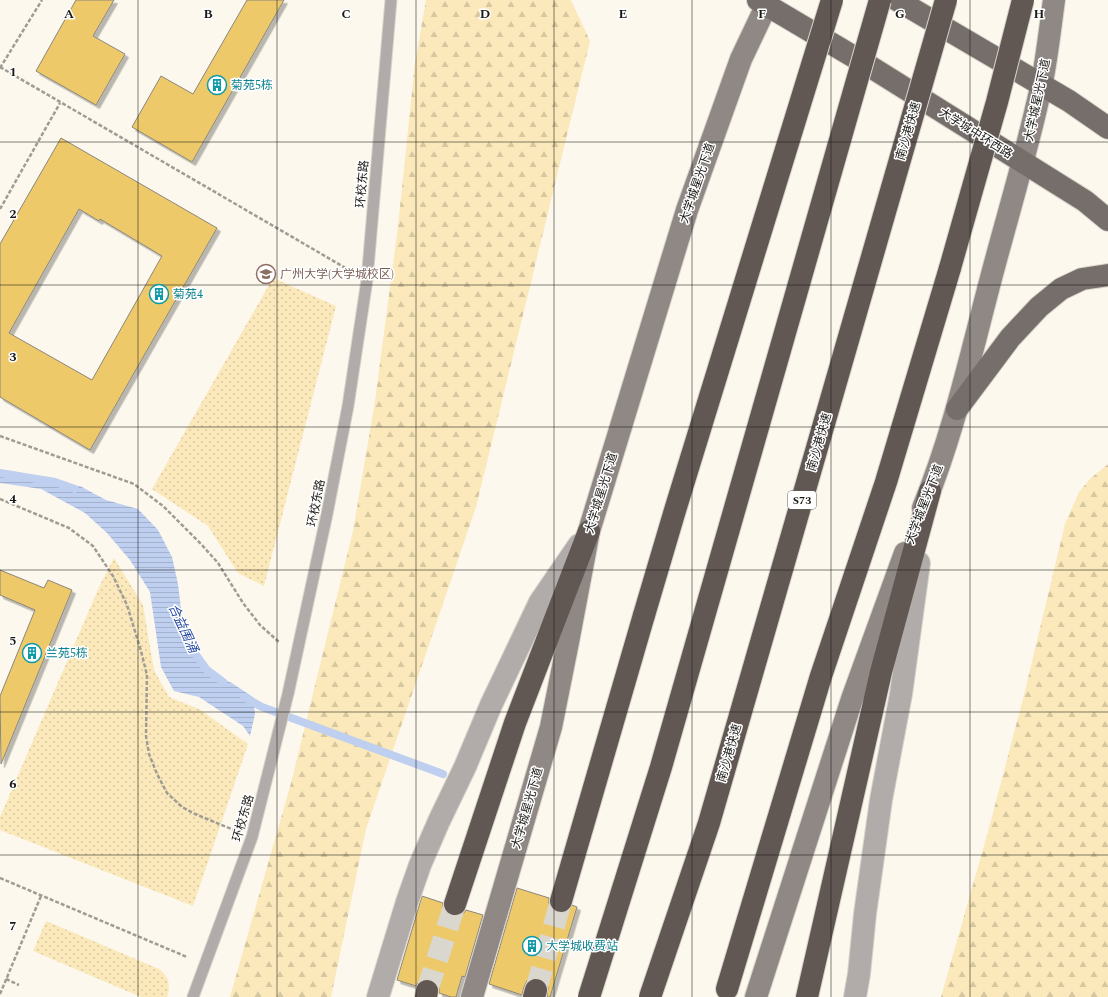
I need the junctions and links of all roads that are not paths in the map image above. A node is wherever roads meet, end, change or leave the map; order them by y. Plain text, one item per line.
1 (391, 0) edge
2 (832, 0) edge
3 (880, 0) edge
4 (897, 0) edge
5 (946, 0) edge
6 (1023, 0) edge
7 (1054, 0) edge
8 (765, 2) edge
9 (1042, 85) junction
10 (1108, 128) edge
11 (1023, 162) junction
12 (1108, 220) edge
13 (1108, 275) edge
14 (957, 409) junction
15 (930, 491) junction
16 (589, 531) junction
17 (561, 901) tunnel mouth
18 (455, 904) tunnel mouth
19 (727, 989) dead end
20 (193, 997) edge
21 (378, 997) edge
22 (472, 997) edge
23 (590, 997) edge
24 (650, 997) edge
25 (756, 997) edge
26 (807, 997) edge
27 (855, 997) edge

1 - 20 lane, 环校东路
2 - 17 highway, bridge
3 - 23 highway, bridge
4 - 9 main road
5 - 24 highway, 南沙港快速 / S73, bridge
6 - 19 highway, bridge
7 - 9 main road, 大学城星光下道
8 - 11 main road, 大学城中环西路
8 - 16 main road, 大学城星光下道
9 - 10 main road
9 - 11 main road, 大学城星光下道
11 - 12 main road, 大学城中环西路
11 - 14 main road, 大学城星光下道
13 - 14 main road
14 - 15 main road, 大学城星光下道
15 - 25 main road, 大学城星光下道
15 - 26 highway
15 - 27 street
16 - 18 highway
16 - 21 street
16 - 22 main road, 大学城星光下道

